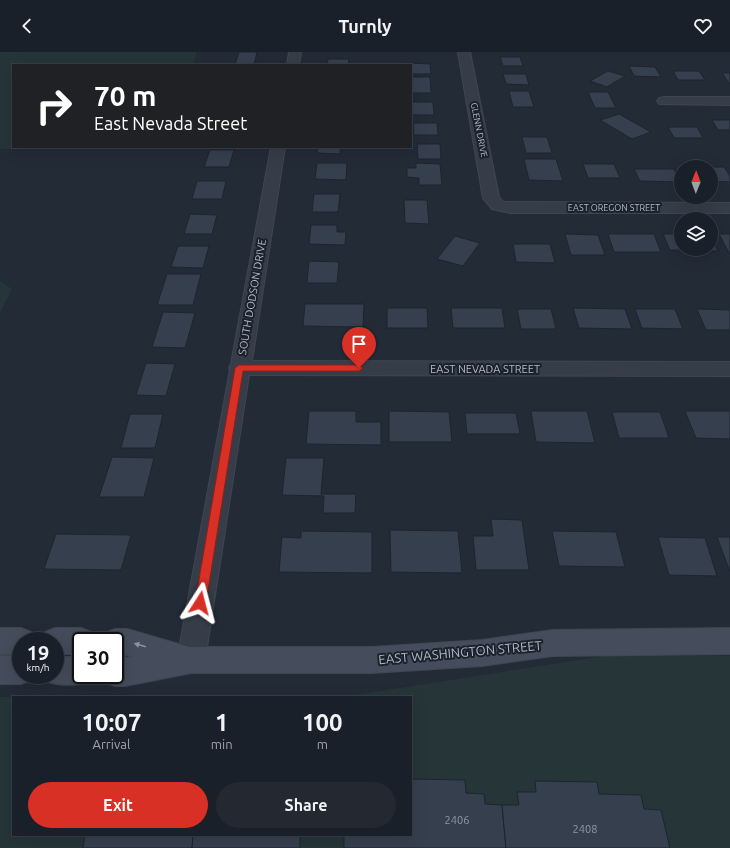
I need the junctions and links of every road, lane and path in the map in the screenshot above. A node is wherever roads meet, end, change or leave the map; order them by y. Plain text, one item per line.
1 (295, 52) edge
2 (464, 52) edge
3 (292, 64) edge
4 (664, 101) dead end
5 (730, 101) edge
6 (278, 148) edge
7 (498, 206) joint
8 (730, 208) edge
9 (239, 368) junction
10 (730, 369) edge
11 (0, 641) edge
12 (12, 641) edge
13 (730, 641) edge
14 (124, 642) edge
15 (191, 660) junction
16 (0, 670) edge
17 (12, 670) edge
18 (124, 672) edge

1 - 3 street
2 - 7 street, GLENN DRIVE
4 - 5 street
6 - 9 street, SOUTH DODSON DRIVE
7 - 8 street, EAST OREGON STREET
9 - 10 street, EAST NEVADA STREET
9 - 15 street, SOUTH DODSON DRIVE
11 - 12 main road
13 - 15 main road, EAST WASHINGTON STREET
15 -> 14 main road, EAST WASHINGTON STREET
15 - 18 main road, EAST WASHINGTON STREET
16 - 17 main road

